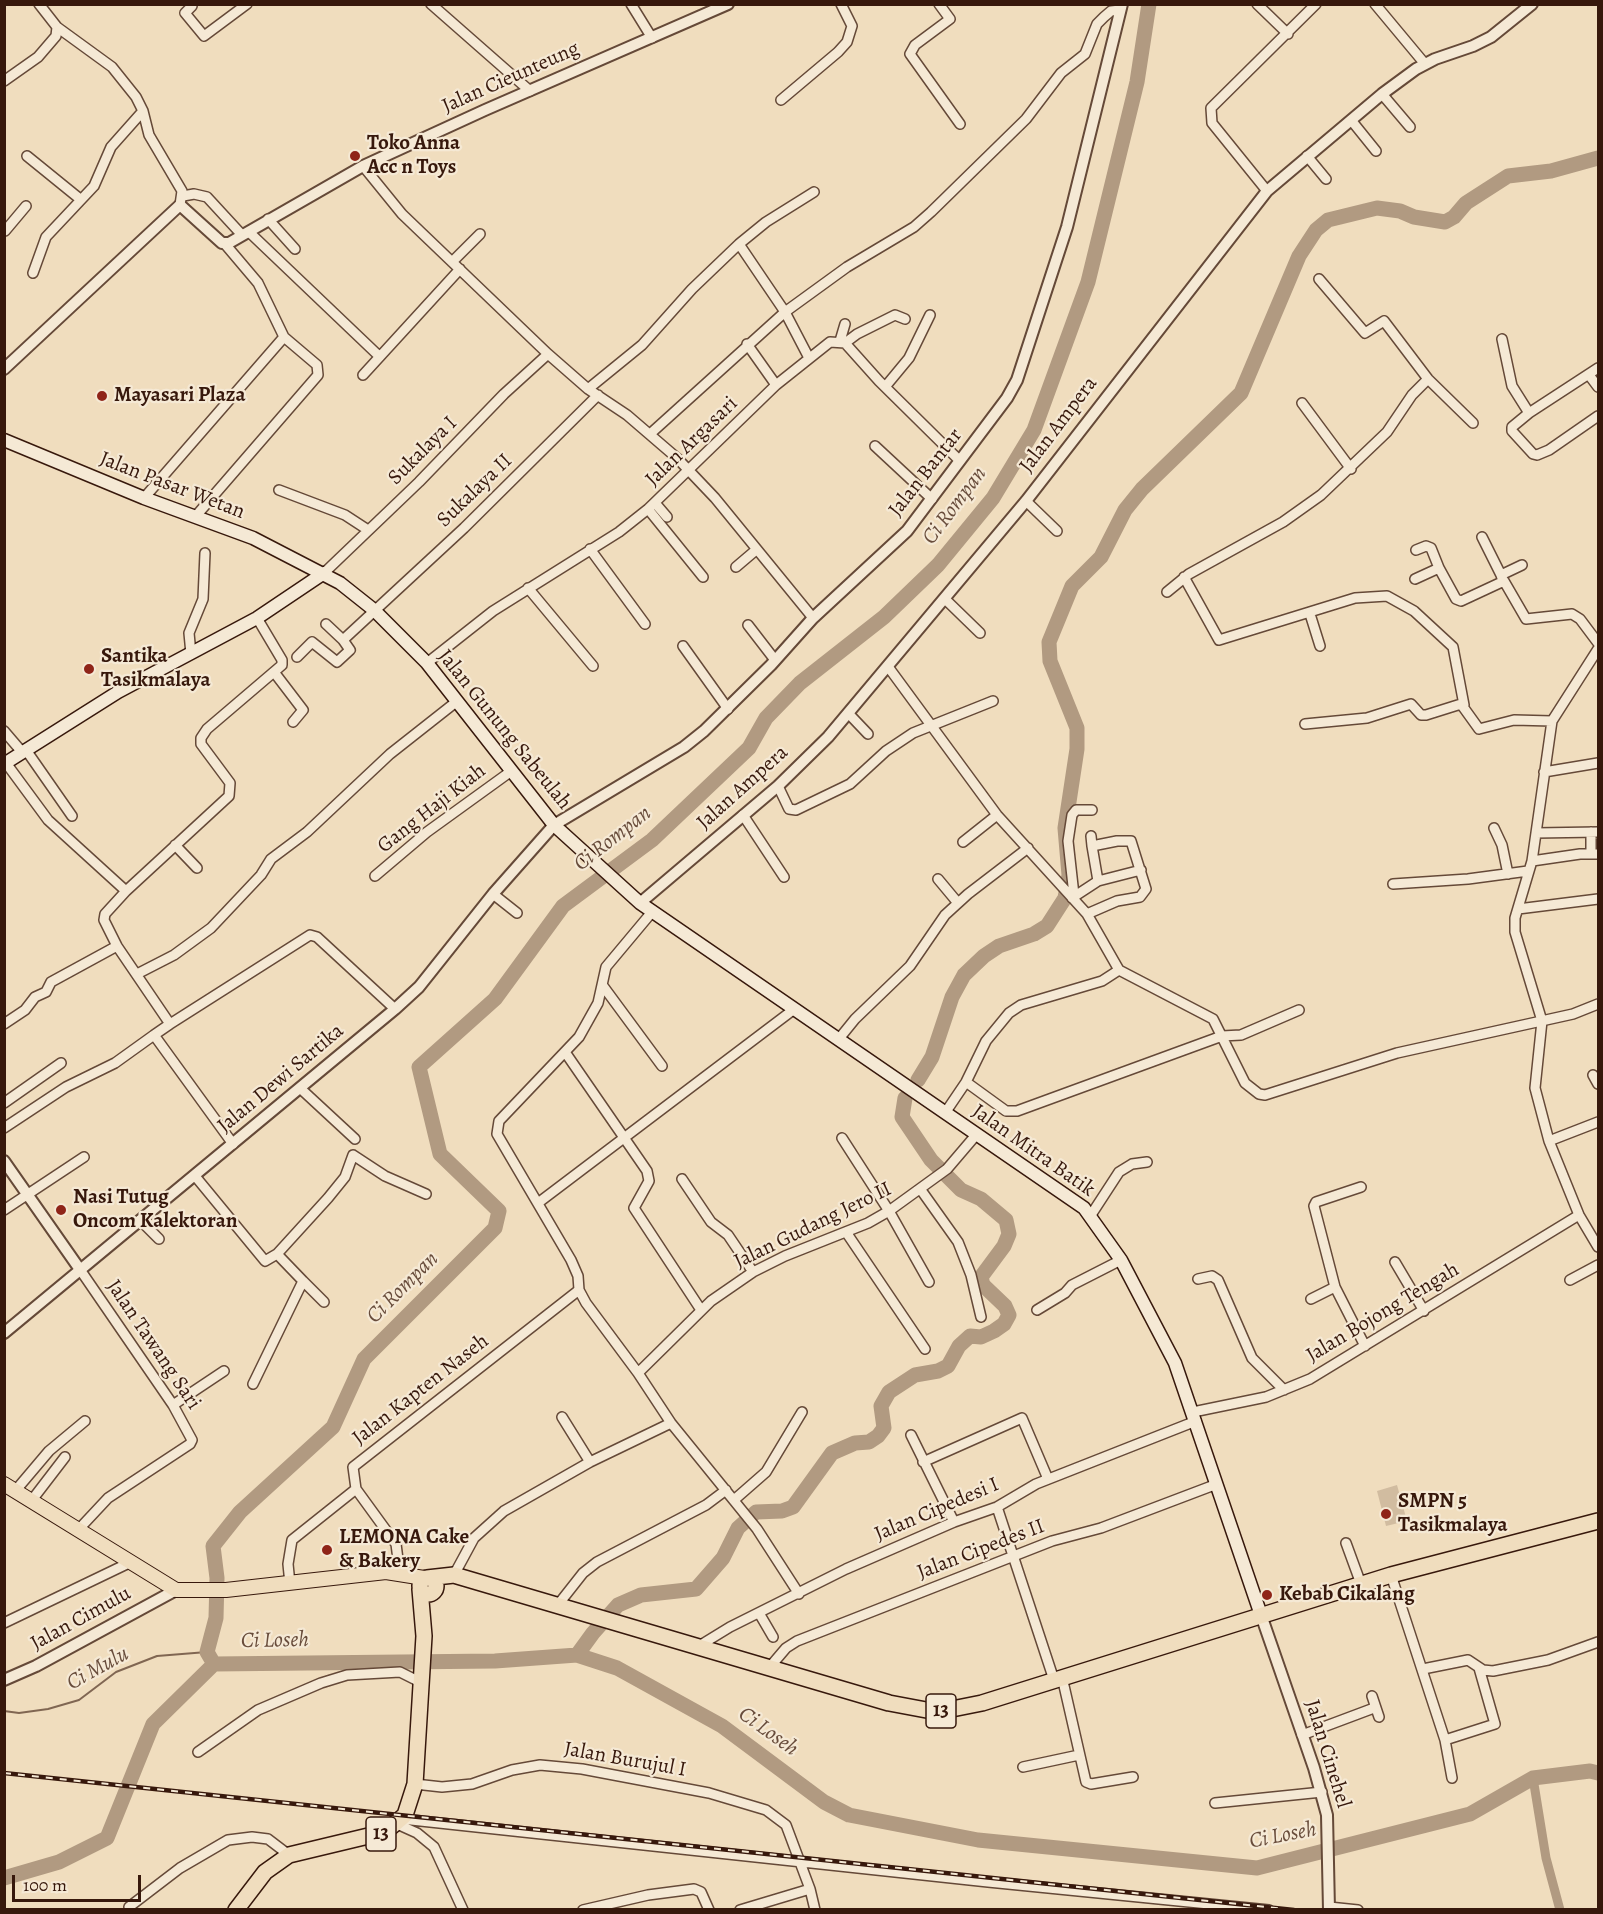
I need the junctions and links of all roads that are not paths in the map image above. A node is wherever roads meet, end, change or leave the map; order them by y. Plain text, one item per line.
1 (248, 4) edge
2 (431, 4) edge
3 (631, 4) edge
4 (841, 4) edge
5 (939, 4) edge
6 (1257, 4) edge
7 (1316, 4) edge
8 (1375, 4) edge
9 (1532, 4) edge
10 (39, 5) edge
11 (192, 6) edge
12 (721, 6) edge
13 (1121, 8) edge
14 (57, 27) junction
15 (1287, 34) junction
16 (652, 38) junction
17 (1425, 64) junction
18 (4, 81) edge
19 (530, 92) junction
20 (1382, 94) junction
21 (781, 100) dead end
22 (143, 111) junction
23 (1352, 120) junction
24 (960, 124) dead end
25 (1410, 127) dead end
26 (1376, 151) dead end
27 (27, 156) dead end
28 (1307, 156) junction
29 (363, 166) junction
30 (1326, 179) dead end
31 (1267, 191) junction
32 (814, 192) dead end
33 (80, 199) junction
34 (182, 201) junction
35 (26, 206) dead end
36 (268, 219) junction
37 (5, 231) edge
38 (246, 233) junction
39 (480, 234) dead end
40 (225, 244) junction
41 (739, 244) junction
42 (295, 249) dead end
43 (456, 265) junction
44 (33, 273) dead end
45 (1318, 279) dead end
46 (785, 312) junction
47 (930, 315) dead end
48 (904, 319) dead end
49 (845, 324) dead end
50 (284, 337) junction
51 (1502, 339) dead end
52 (843, 342) junction
53 (747, 344) junction
54 (548, 354) junction
55 (379, 356) junction
56 (809, 358) junction
57 (1599, 368) edge
58 (4, 369) edge
59 (363, 375) dead end
60 (1589, 375) junction
61 (1428, 379) junction
62 (776, 385) junction
63 (885, 387) junction
64 (1599, 387) edge
65 (588, 390) junction
66 (598, 395) junction
67 (1302, 403) dead end
68 (1529, 413) junction
69 (1599, 416) edge
70 (1473, 423) dead end
71 (650, 434) junction
72 (4, 440) edge
73 (875, 446) dead end
74 (959, 460) junction
75 (1351, 469) junction
76 (686, 470) junction
77 (279, 490) dead end
78 (144, 498) junction
79 (932, 499) junction
80 (1026, 501) junction
81 (652, 506) junction
82 (195, 517) junction
83 (666, 517) dead end
84 (368, 530) junction
85 (1057, 531) dead end
86 (1482, 537) dead end
87 (590, 549) junction
88 (756, 550) junction
89 (1416, 550) dead end
90 (205, 553) dead end
91 (1522, 564) dead end
92 (736, 567) dead end
93 (1439, 568) junction
94 (324, 573) junction
95 (703, 577) dead end
96 (1184, 577) junction
97 (1502, 578) junction
98 (1415, 579) dead end
99 (528, 588) junction
100 (1167, 592) dead end
101 (945, 599) junction
102 (374, 609) junction
103 (1310, 614) junction
104 (257, 618) junction
105 (813, 618) junction
106 (326, 624) dead end
107 (645, 624) dead end
108 (748, 625) dead end
109 (980, 633) dead end
110 (343, 640) junction
111 (1599, 643) edge
112 (683, 646) dead end
113 (1320, 646) dead end
114 (1599, 649) edge
115 (191, 654) junction
116 (297, 657) dead end
117 (775, 660) junction
118 (426, 663) junction
119 (593, 666) dead end
120 (889, 668) junction
121 (274, 672) junction
122 (993, 701) dead end
123 (456, 702) junction
124 (1464, 705) junction
125 (728, 709) junction
126 (848, 713) junction
127 (1552, 721) junction
128 (293, 722) dead end
129 (1305, 724) dead end
130 (933, 726) junction
131 (4, 731) edge
132 (868, 734) dead end
133 (24, 751) junction
134 (1599, 763) edge
135 (5, 764) edge
136 (510, 772) junction
137 (1544, 772) junction
138 (778, 786) junction
139 (1092, 810) dead end
140 (743, 815) junction
141 (997, 815) junction
142 (72, 816) dead end
143 (554, 825) junction
144 (1494, 828) dead end
145 (1595, 832) edge
146 (1536, 833) junction
147 (1091, 836) dead end
148 (963, 842) dead end
149 (175, 845) junction
150 (1092, 846) junction
151 (1028, 848) junction
152 (1595, 854) edge
153 (1530, 866) junction
154 (197, 868) dead end
155 (1141, 870) junction
156 (1508, 874) junction
157 (375, 876) dead end
158 (784, 878) dead end
159 (938, 879) dead end
160 (1098, 882) junction
161 (1393, 884) dead end
162 (126, 891) junction
163 (1068, 893) junction
164 (493, 894) junction
165 (1599, 899) edge
166 (640, 903) junction
167 (958, 903) junction
168 (1518, 909) junction
169 (652, 912) junction
170 (517, 913) dead end
171 (1087, 914) junction
172 (117, 946) junction
173 (1119, 970) junction
174 (137, 974) junction
175 (603, 986) junction
176 (1599, 1004) edge
177 (395, 1009) junction
178 (794, 1010) junction
179 (1299, 1010) dead end
180 (1542, 1021) junction
181 (4, 1024) edge
182 (170, 1024) junction
183 (154, 1035) junction
184 (1222, 1036) junction
185 (838, 1041) junction
186 (566, 1052) junction
187 (61, 1063) dead end
188 (662, 1066) dead end
189 (1593, 1076) dead end
190 (966, 1082) junction
191 (1599, 1084) edge
192 (301, 1089) junction
193 (4, 1103) edge
194 (945, 1113) junction
195 (1599, 1122) edge
196 (4, 1128) edge
197 (976, 1135) junction
198 (842, 1138) dead end
199 (355, 1139) dead end
200 (624, 1139) junction
201 (1549, 1141) junction
202 (233, 1144) junction
203 (84, 1157) dead end
204 (4, 1161) edge
205 (1147, 1162) dead end
206 (195, 1176) junction
207 (682, 1179) dead end
208 (1361, 1187) dead end
209 (921, 1190) junction
210 (426, 1194) dead end
211 (29, 1196) junction
212 (538, 1203) junction
213 (4, 1210) edge
214 (889, 1211) junction
215 (1091, 1215) junction
216 (1580, 1215) junction
217 (140, 1220) junction
218 (846, 1232) junction
219 (159, 1239) dead end
220 (1599, 1247) edge
221 (277, 1254) junction
222 (1121, 1260) junction
223 (1395, 1262) dead end
224 (1599, 1265) edge
225 (81, 1271) junction
226 (753, 1272) junction
227 (1198, 1279) dead end
228 (1570, 1280) dead end
229 (303, 1281) junction
230 (929, 1282) dead end
231 (1335, 1287) junction
232 (579, 1290) junction
233 (1311, 1299) dead end
234 (324, 1302) dead end
235 (701, 1310) junction
236 (1037, 1310) dead end
237 (1424, 1311) junction
238 (981, 1317) dead end
239 (4, 1333) edge
240 (1365, 1347) junction
241 (925, 1349) dead end
242 (224, 1371) dead end
243 (638, 1372) junction
244 (253, 1384) dead end
245 (1284, 1390) junction
246 (173, 1405) junction
247 (802, 1413) dead end
248 (562, 1417) dead end
249 (1195, 1417) junction
250 (85, 1421) dead end
251 (671, 1423) junction
252 (911, 1435) dead end
253 (65, 1457) dead end
254 (590, 1462) junction
255 (923, 1462) junction
256 (1048, 1479) junction
257 (1217, 1484) junction
258 (10, 1487) edge
259 (356, 1489) junction
260 (726, 1490) junction
261 (32, 1500) junction
262 (734, 1500) junction
263 (997, 1506) junction
264 (1599, 1521) edge
265 (954, 1522) junction
266 (79, 1529) junction
267 (1346, 1543) dead end
268 (1015, 1556) junction
269 (131, 1562) junction
270 (393, 1574) junction
271 (454, 1575) junction
272 (1391, 1575) junction
273 (290, 1584) junction
274 (1361, 1584) junction
275 (427, 1585) junction
276 (176, 1590) junction
277 (799, 1594) junction
278 (557, 1606) junction
279 (759, 1613) junction
280 (1261, 1615) junction
281 (4, 1623) edge
282 (773, 1637) dead end
283 (1599, 1642) edge
284 (699, 1646) junction
285 (769, 1668) junction
286 (1479, 1668) junction
287 (1423, 1669) junction
288 (1058, 1678) junction
289 (421, 1679) junction
290 (4, 1680) edge
291 (1372, 1696) dead end
292 (1302, 1735) junction
293 (1444, 1740) junction
294 (198, 1752) dead end
295 (1079, 1755) junction
296 (1023, 1767) dead end
297 (1133, 1777) dead end
298 (1452, 1778) dead end
299 (415, 1784) junction
300 (1322, 1792) junction
301 (1215, 1803) dead end
302 (399, 1821) junction
303 (289, 1855) junction
304 (799, 1861) junction
305 (810, 1889) junction
306 (129, 1907) dead end
307 (1329, 1908) edge
308 (236, 1910) edge
309 (463, 1910) edge
310 (583, 1910) edge
311 (710, 1910) edge
312 (740, 1910) edge
313 (815, 1910) edge
314 (1269, 1910) edge
315 (1358, 1910) edge

1 - 11 street
2 - 19 street
3 - 16 street
4 - 21 street
5 - 24 street
6 - 15 street
7 - 15 street
8 - 17 street
9 - 17 street, Jalan Ampera
10 - 14 street
12 - 16 street, Jalan Cieunteung
13 - 46 street
13 - 74 street, Jalan Bantar
14 - 18 street
14 - 22 street
15 - 31 street
16 - 19 street, Jalan Cieunteung
17 - 20 street, Jalan Ampera
19 - 29 street, Jalan Cieunteung
20 - 23 street, Jalan Ampera
20 - 25 street
22 - 33 street
22 - 34 street
23 - 26 street
23 - 28 street, Jalan Ampera
27 - 33 street
28 - 30 street
28 - 31 street, Jalan Ampera
29 - 36 street, Jalan Cieunteung
29 - 43 street
31 - 80 street, Jalan Ampera
32 - 41 street
33 - 44 street
34 - 38 street
34 - 40 street
34 - 58 street
35 - 37 street
36 - 38 street, Jalan Cieunteung
36 - 42 street
38 - 40 street, Jalan Cieunteung
38 - 55 street
39 - 43 street
40 - 50 street
41 - 46 street
41 - 65 street
43 - 54 street
43 - 55 street
45 - 61 street
46 - 53 street
46 - 56 street
47 - 63 street
48 - 52 street, Jalan Argasari
49 - 52 street
50 - 78 street
50 - 82 street
51 - 68 street
52 - 56 street, Jalan Argasari
52 - 63 street
53 - 62 street
53 - 71 street
54 - 65 street
54 - 84 street, Sukalaya I
55 - 59 street
56 - 62 street, Jalan Argasari
57 - 60 street
60 - 64 street
60 - 68 street
61 - 70 street
61 - 75 street
62 - 76 street, Jalan Argasari
63 - 74 street
65 - 66 street
66 - 71 street
66 - 102 street, Sukalaya II
67 - 75 street
68 - 69 street
71 - 76 street
72 - 78 main road, Jalan Pasar Wetan
73 - 79 street
74 - 79 street, Jalan Bantar
75 - 96 street
76 - 81 street, Jalan Argasari
76 - 88 street
77 - 84 street
78 - 82 main road, Jalan Pasar Wetan
79 - 105 street, Jalan Bantar
80 - 85 street
80 - 101 street, Jalan Ampera
81 - 83 street
81 - 87 street, Jalan Argasari
81 - 95 street
82 - 94 main road, Jalan Pasar Wetan
84 - 94 street, Sukalaya I
86 - 97 street
87 - 99 street, Jalan Argasari
87 - 107 street
88 - 92 street
88 - 105 street
89 - 93 street
90 - 115 street
91 - 97 street
93 - 97 street
93 - 98 street
94 - 102 main road, Jalan Gunung Sabeulah
94 - 104 main road
96 - 100 street
96 - 103 street
97 - 111 street
99 - 118 street, Jalan Argasari
99 - 119 street
101 - 109 street
101 - 120 street, Jalan Ampera
102 - 110 street, Sukalaya II
102 - 118 main road, Jalan Gunung Sabeulah
103 - 113 street
103 - 124 street
104 - 115 main road
104 - 121 street
105 - 117 street, Jalan Bantar
106 - 110 street
108 - 117 street
110 - 116 street
112 - 125 street
114 - 127 street
115 - 133 main road
117 - 125 street, Jalan Bantar
118 - 123 main road, Jalan Gunung Sabeulah
120 - 126 street, Jalan Ampera
120 - 130 street
121 - 128 street
121 - 149 street
122 - 130 street
123 - 136 main road, Jalan Gunung Sabeulah
123 - 174 street
124 - 127 street
124 - 129 street
125 - 143 street, Jalan Bantar
126 - 132 street
126 - 138 street, Jalan Ampera
127 - 137 street
130 - 138 street
130 - 141 street
131 - 133 street
133 - 135 main road
133 - 142 street
134 - 137 street
135 - 162 street
136 - 143 main road, Jalan Gunung Sabeulah
136 - 157 street, Gang Haji Kiah
137 - 146 street
138 - 140 street, Jalan Ampera
139 - 163 street
140 - 158 street
140 - 166 street, Jalan Ampera
141 - 148 street
141 - 151 street
143 - 164 street, Jalan Dewi Sartika
143 - 166 main road, Jalan Gunung Sabeulah
144 - 156 street
145 - 146 street
145 - 152 street
146 - 153 street
147 - 150 street
149 - 154 street
149 - 162 street
150 - 155 street
150 - 160 street
151 - 163 street
151 - 167 street
152 - 153 street
153 - 156 street
153 - 168 street
155 - 160 street
155 - 171 street
156 - 161 street
159 - 167 street
160 - 163 street
162 - 172 street
163 - 171 street
164 - 170 street
164 - 177 street, Jalan Dewi Sartika
165 - 168 street
166 - 169 main road, Jalan Gunung Sabeulah
167 - 185 street
168 - 180 street
169 - 175 street
169 - 178 main road, Jalan Mitra Batik
171 - 173 street
172 - 174 street
172 - 181 street
173 - 184 street
173 - 190 street
174 - 182 street
175 - 186 street
175 - 188 street
176 - 180 street
177 - 182 street
177 - 192 street, Jalan Dewi Sartika
178 - 185 main road, Jalan Mitra Batik
178 - 200 street
179 - 184 street
180 - 184 street
180 - 201 street
182 - 183 street
183 - 196 street
183 - 202 street
184 - 190 street
185 - 194 main road, Jalan Mitra Batik
186 - 200 street
186 - 212 street
187 - 193 street
189 - 191 street
190 - 194 street
192 - 199 street
192 - 202 street, Jalan Dewi Sartika
194 - 197 main road, Jalan Mitra Batik
195 - 201 street
197 - 209 street, Jalan Gudang Jero II
197 - 215 main road, Jalan Mitra Batik
198 - 214 street
200 - 212 street
200 - 235 street
201 - 216 street
202 - 206 street, Jalan Dewi Sartika
203 - 211 street
204 - 211 street
205 - 215 street
206 - 217 street, Jalan Dewi Sartika
206 - 221 street
207 - 226 street
208 - 231 street
209 - 214 street, Jalan Gudang Jero II
209 - 238 street
210 - 221 street
211 - 213 street
211 - 225 street
212 - 232 street
214 - 218 street, Jalan Gudang Jero II
214 - 230 street
215 - 222 main road, Jalan Mitra Batik
216 - 220 street
216 - 237 street, Jalan Bojong Tengah
217 - 219 street
217 - 225 street, Jalan Dewi Sartika
218 - 226 street, Jalan Gudang Jero II
218 - 241 street
221 - 229 street
222 - 236 street
222 - 249 main road, Jalan Mitra Batik
223 - 237 street
224 - 228 street
225 - 239 street, Jalan Dewi Sartika
225 - 246 street, Jalan Tawang Sari
226 - 235 street, Jalan Gudang Jero II
227 - 245 street
229 - 234 street
229 - 244 street
231 - 233 street
231 - 240 street
232 - 243 street
232 - 259 street, Jalan Kapten Naseh
235 - 243 street, Jalan Gudang Jero II
237 - 240 street, Jalan Bojong Tengah
240 - 245 street, Jalan Bojong Tengah
242 - 246 street
243 - 251 street
245 - 249 street, Jalan Bojong Tengah
246 - 266 street, Jalan Tawang Sari
247 - 262 street
248 - 254 street
249 - 256 street, Jalan Cipedesi I
249 - 257 main road, Jalan Mitra Batik
250 - 258 street
251 - 254 street
251 - 260 street
252 - 255 street
253 - 261 street
254 - 271 street
255 - 256 street
255 - 265 street
256 - 263 street, Jalan Cipedesi I
257 - 268 street, Jalan Cipedes II
257 - 280 main road, Jalan Mitra Batik
258 - 261 main road
259 - 270 street
259 - 273 street
260 - 262 street
260 - 278 street
261 - 266 main road
262 - 277 street
263 - 265 street, Jalan Cipedesi I
263 - 268 street
264 - 272 highway, 13
265 - 277 street, Jalan Cipedesi I
266 - 269 main road
267 - 274 street
268 - 285 street, Jalan Cipedes II
268 - 288 street
269 - 276 main road
269 - 281 street
270 - 273 main road
270 - 275 main road
271 - 275 highway
271 - 278 highway, 13
272 - 274 highway, 13
272 - 287 street
273 - 276 main road
274 - 280 highway, 13
275 - 289 highway, 13
276 - 290 street, Jalan Cimulu
277 - 279 street, Jalan Cipedesi I
278 - 284 highway, 13
279 - 282 street
279 - 284 street, Jalan Cipedesi I
280 - 288 highway, 13
280 - 292 street, Jalan Cinehel
283 - 286 street
284 - 285 highway, 13
285 - 288 highway, 13
286 - 287 street
286 - 293 street
287 - 293 street
288 - 295 street
289 - 294 street
289 - 299 highway, 13
291 - 292 street
292 - 300 street, Jalan Cinehel
293 - 298 street
295 - 296 street
295 - 297 street
299 - 302 highway, 13
299 - 304 street, Jalan Burujul I
300 - 301 street
300 - 307 street, Jalan Cinehel
302 - 303 highway, 13
302 - 304 street
302 - 309 street
303 - 306 street
303 - 308 highway, 13
304 - 305 street, Jalan Burujul I
304 - 314 street
305 - 312 street
305 - 313 street, Jalan Burujul I
307 - 315 street
310 - 311 street

